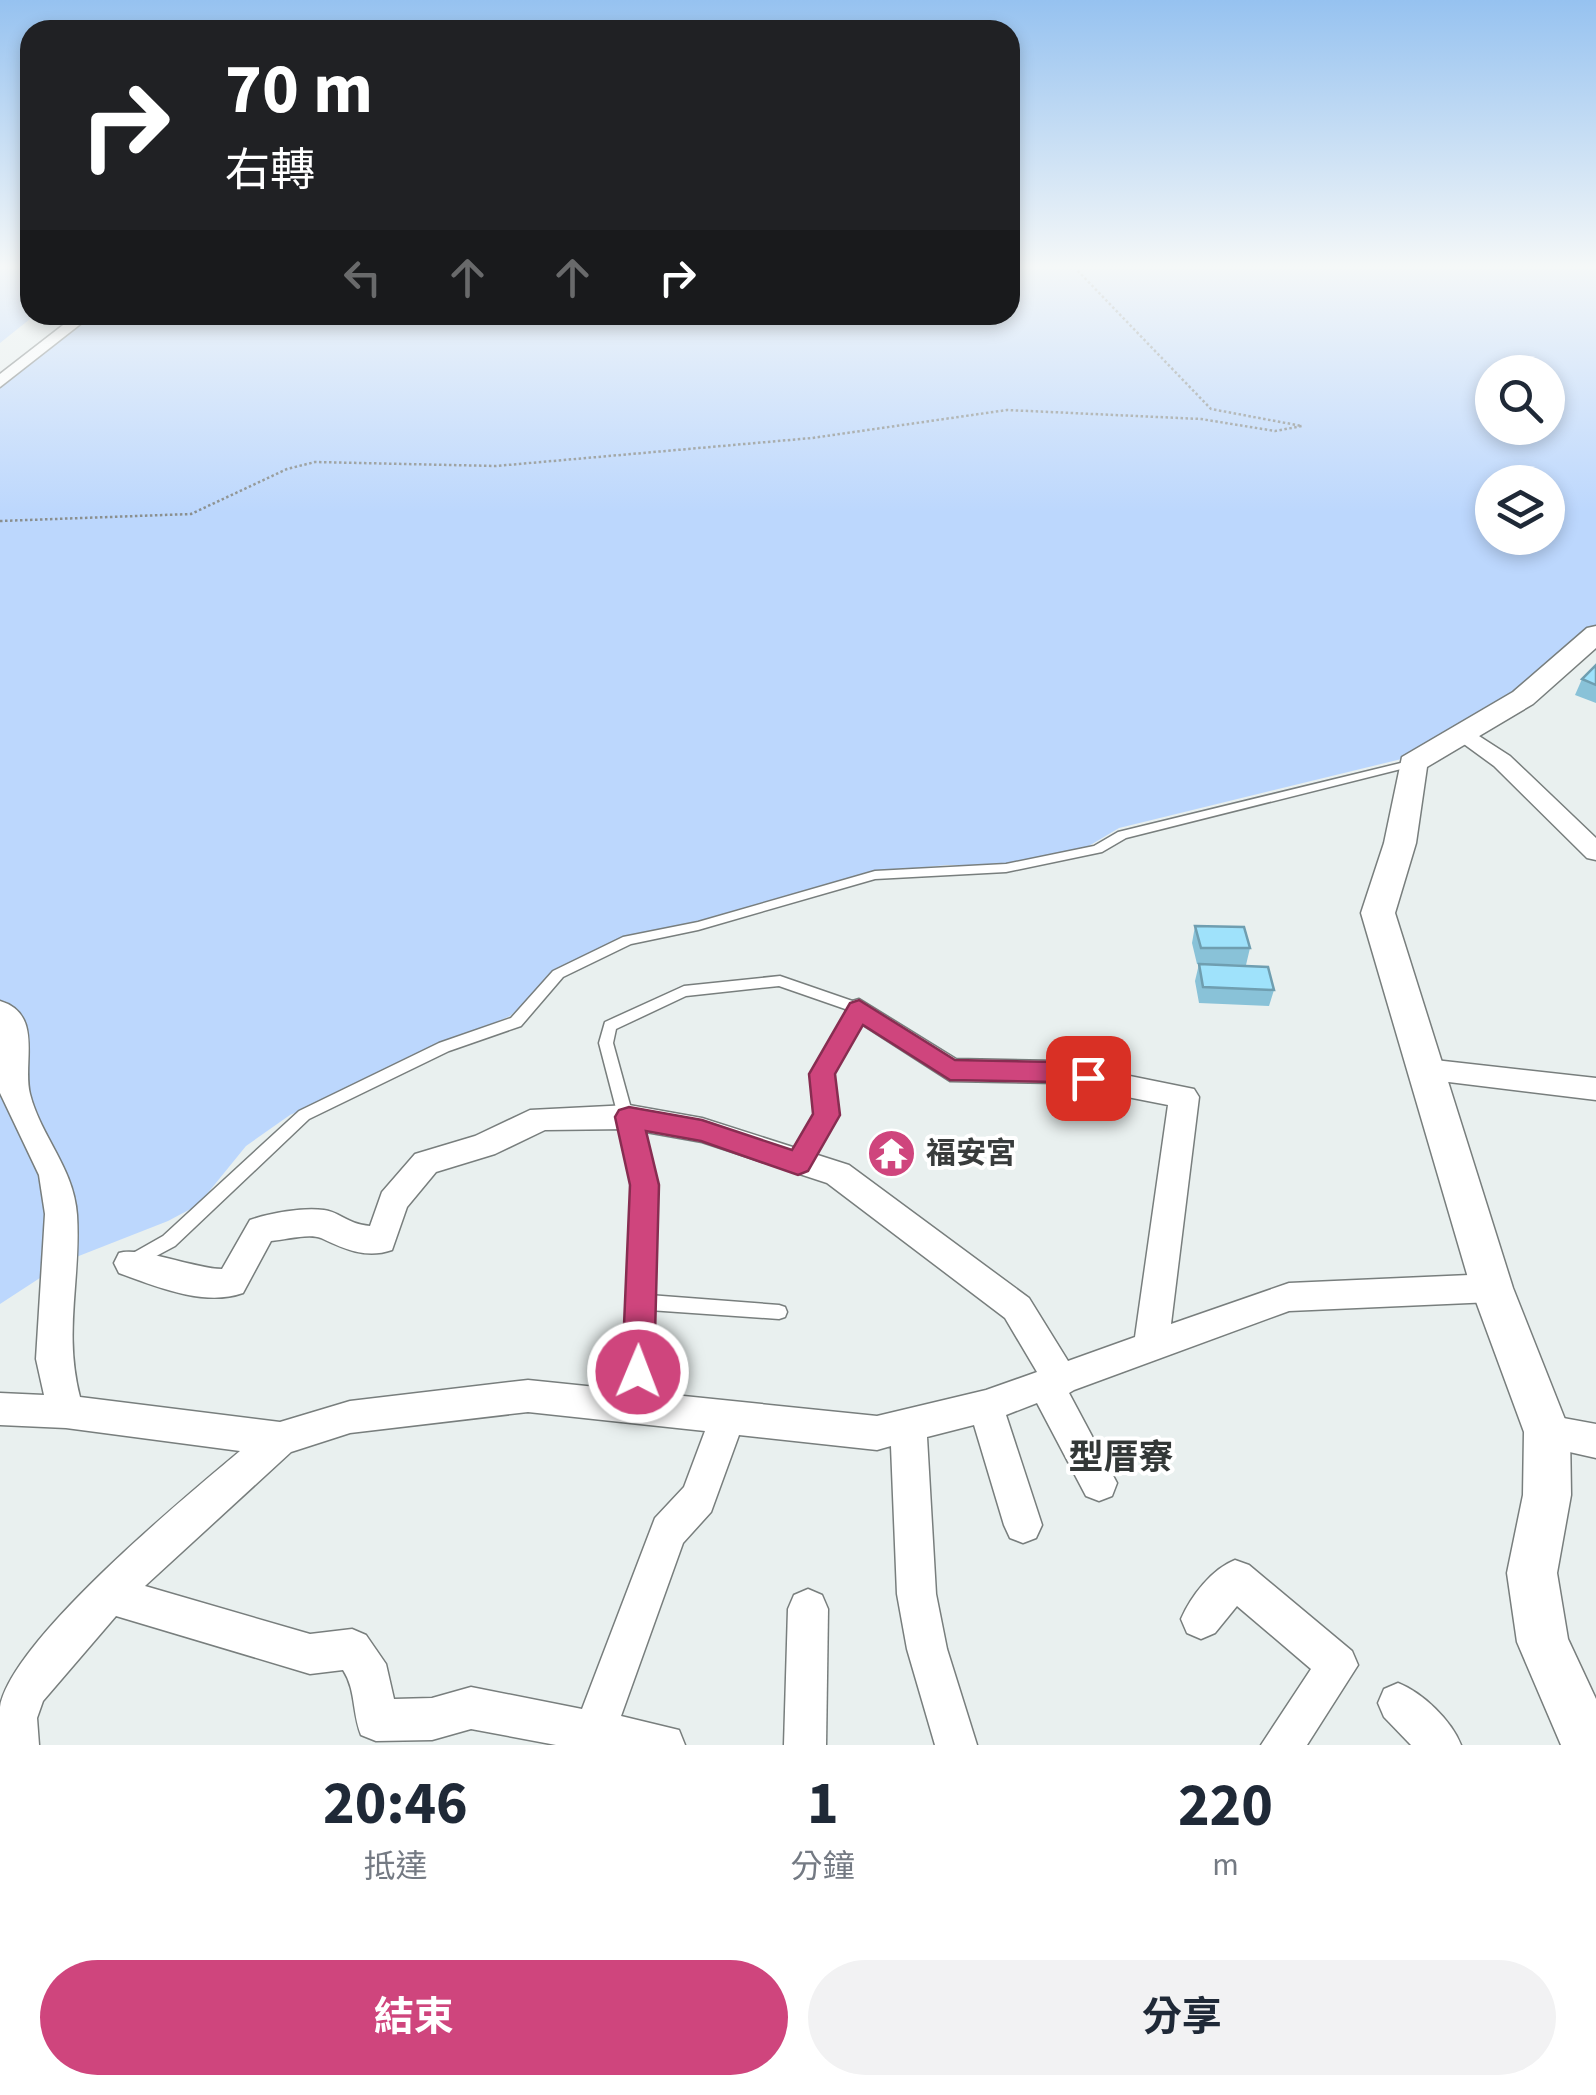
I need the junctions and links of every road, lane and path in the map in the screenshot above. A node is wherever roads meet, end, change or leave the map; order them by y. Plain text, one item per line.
1 (40, 350) edge
2 (1155, 350) edge
3 (0, 382) edge
4 (0, 521) edge
5 (1596, 634) edge
6 (1465, 734) junction
7 (1413, 763) junction
8 (1596, 852) edge
9 (859, 1010) junction
10 (0, 1011) edge
11 (1426, 1070) junction
12 (1596, 1089) edge
13 (629, 1117) junction
14 (798, 1164) junction
15 (130, 1263) joint
16 (1492, 1288) junction
17 (639, 1302) junction
18 (779, 1312) dead end
19 (1150, 1347) junction
20 (1053, 1382) junction
21 (986, 1406) junction
22 (638, 1407) junction
23 (0, 1409) edge
24 (66, 1412) junction
25 (728, 1416) junction
26 (909, 1426) junction
27 (1547, 1432) junction
28 (280, 1439) junction
29 (1596, 1441) edge
30 (1099, 1483) dead end
31 (1023, 1525) dead end
32 (111, 1595) junction
33 (808, 1610) dead end
34 (1201, 1618) dead end
35 (1398, 1703) dead end
36 (594, 1732) junction
37 (18, 1745) edge
38 (664, 1745) edge
39 (804, 1745) edge
40 (956, 1745) edge
41 (1282, 1745) edge
42 (1440, 1745) edge
43 (1589, 1745) edge

1 - 3 street
2 - 4 path
5 - 6 street
6 - 7 street
6 - 8 street
7 - 11 street
7 - 15 lane
9 - 13 lane
9 - 14 lane
9 - 19 street
10 - 24 street
11 - 12 street
11 - 16 street
13 - 14 street
13 - 15 street
13 - 17 lane
14 - 20 street
16 - 19 street
16 - 27 street
17 - 18 lane
17 - 22 lane
19 - 20 street
20 - 21 street
20 - 30 street
21 - 26 street
21 - 31 street
22 - 25 street
22 - 28 street
23 - 24 street
24 - 28 street
25 - 26 street
25 - 36 street
26 - 40 street
27 - 29 street
27 - 43 street
28 - 32 street
32 - 36 street
32 - 37 street
33 - 39 street
34 - 41 street
35 - 42 street
36 - 38 street

